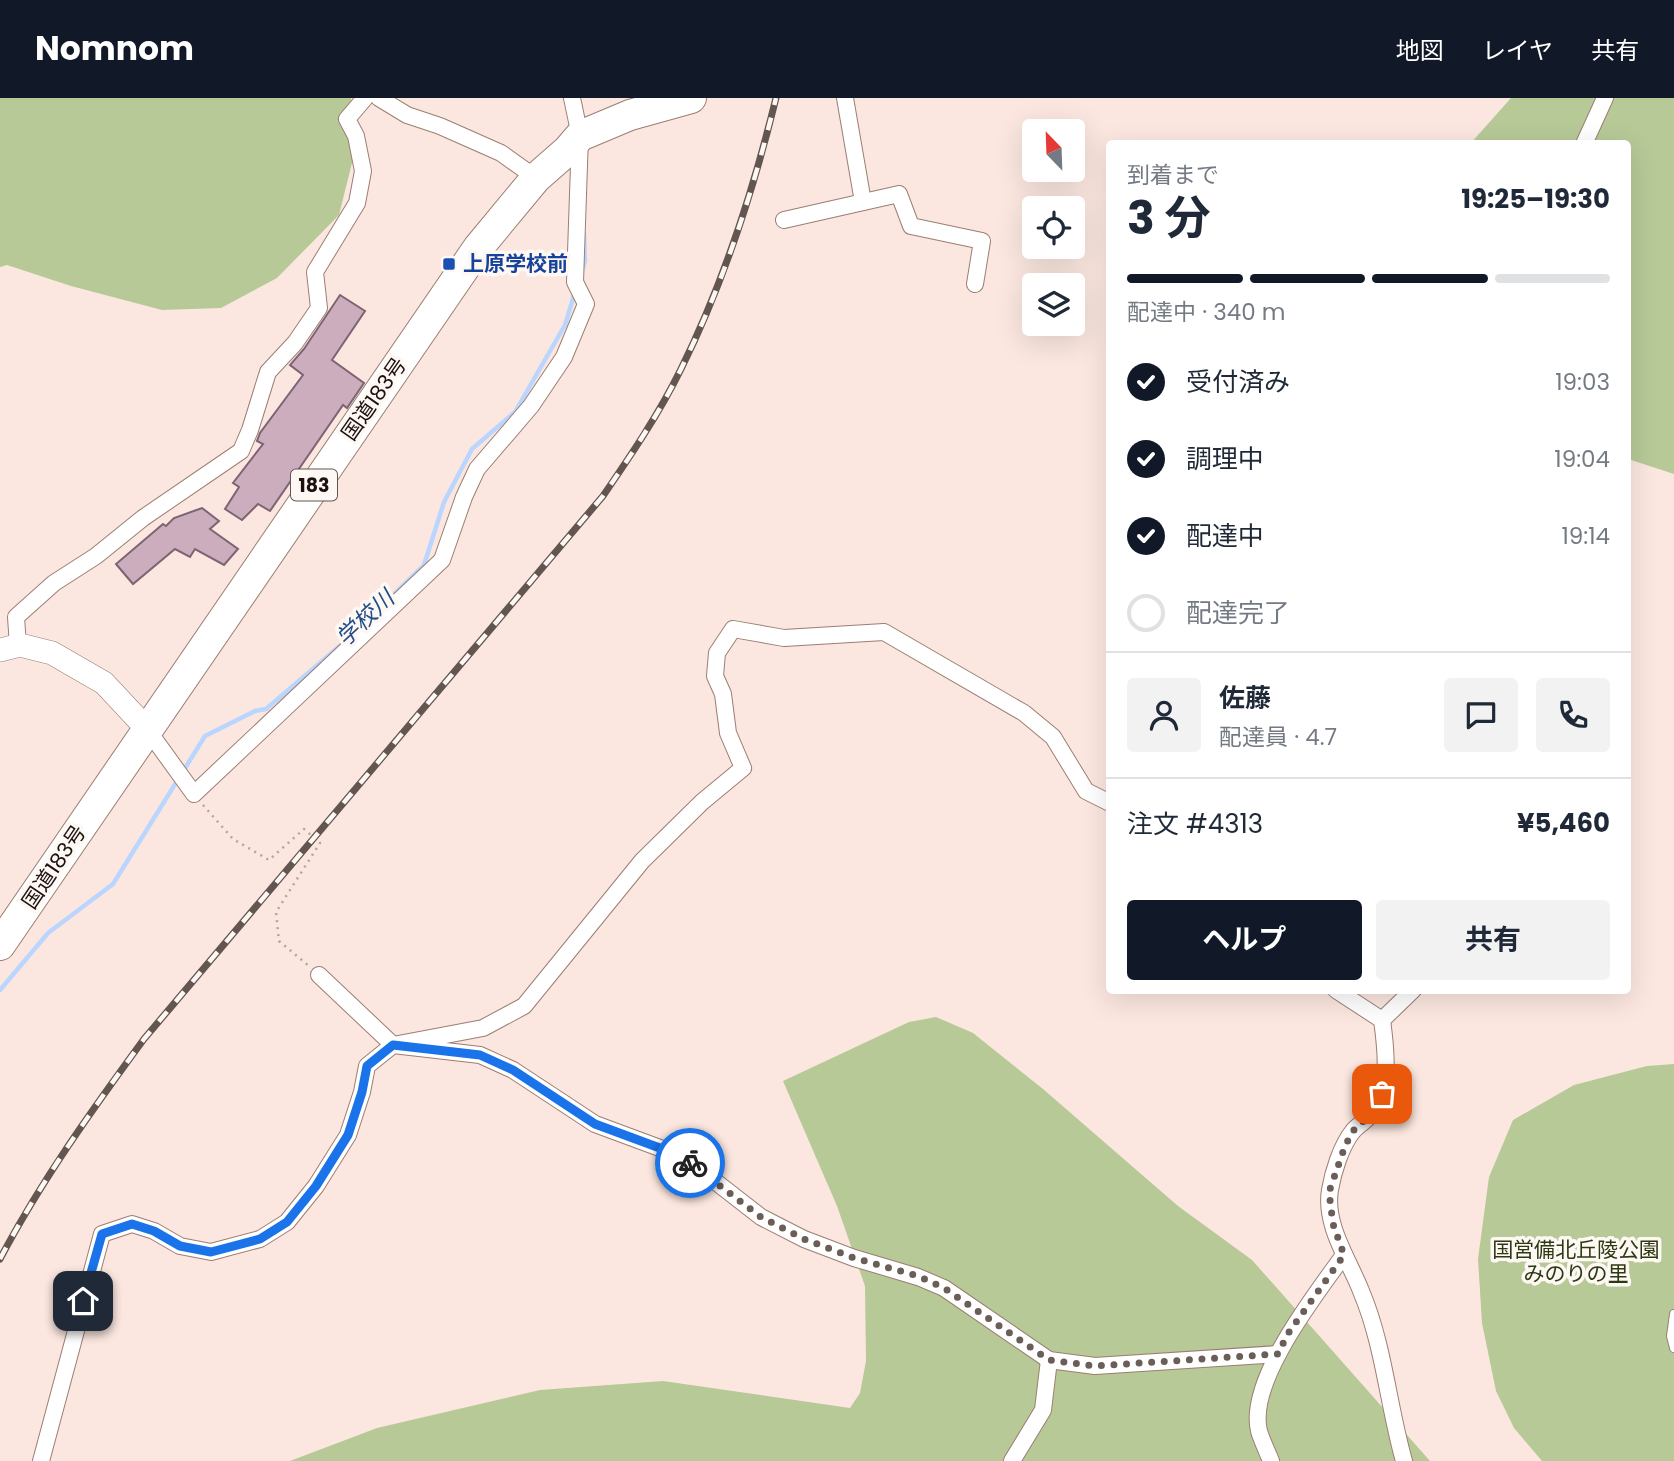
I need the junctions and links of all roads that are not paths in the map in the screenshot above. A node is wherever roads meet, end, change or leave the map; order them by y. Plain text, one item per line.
1 (365, 98) edge
2 (379, 98) edge
3 (572, 98) edge
4 (691, 98) edge
5 (845, 98) edge
6 (1605, 98) edge
7 (580, 136) junction
8 (1586, 140) edge
9 (536, 178) junction
10 (863, 202) junction
11 (784, 220) dead end
12 (975, 284) dead end
13 (9, 648) edge
14 (147, 729) junction
15 (1106, 801) edge
16 (0, 945) edge
17 (319, 975) road end
18 (1342, 994) edge
19 (1409, 994) edge
20 (1382, 1020) junction
21 (393, 1045) junction
22 (1344, 1255) junction
23 (1674, 1314) edge
24 (1674, 1348) edge
25 (1278, 1354) junction
26 (1049, 1360) junction
27 (41, 1461) edge
28 (1012, 1461) edge
29 (1271, 1461) edge
30 (1404, 1461) edge

1 - 13 street
2 - 9 street
3 - 7 street
4 - 7 highway, 国道183号 / 183
5 - 10 street
6 - 8 street
7 - 9 highway, 国道183号 / 183
7 - 14 street
9 - 14 highway, 国道183号 / 183
10 - 11 street
10 - 12 street
13 - 14 street
14 - 16 highway, 国道183号 / 183
15 - 21 street
17 - 21 street
18 - 20 street
19 - 20 street
20 - 22 street
21 - 26 street
21 - 27 street
22 - 25 street
22 - 30 street
23 - 24 lane
25 - 26 street
25 - 29 street
26 - 28 street

